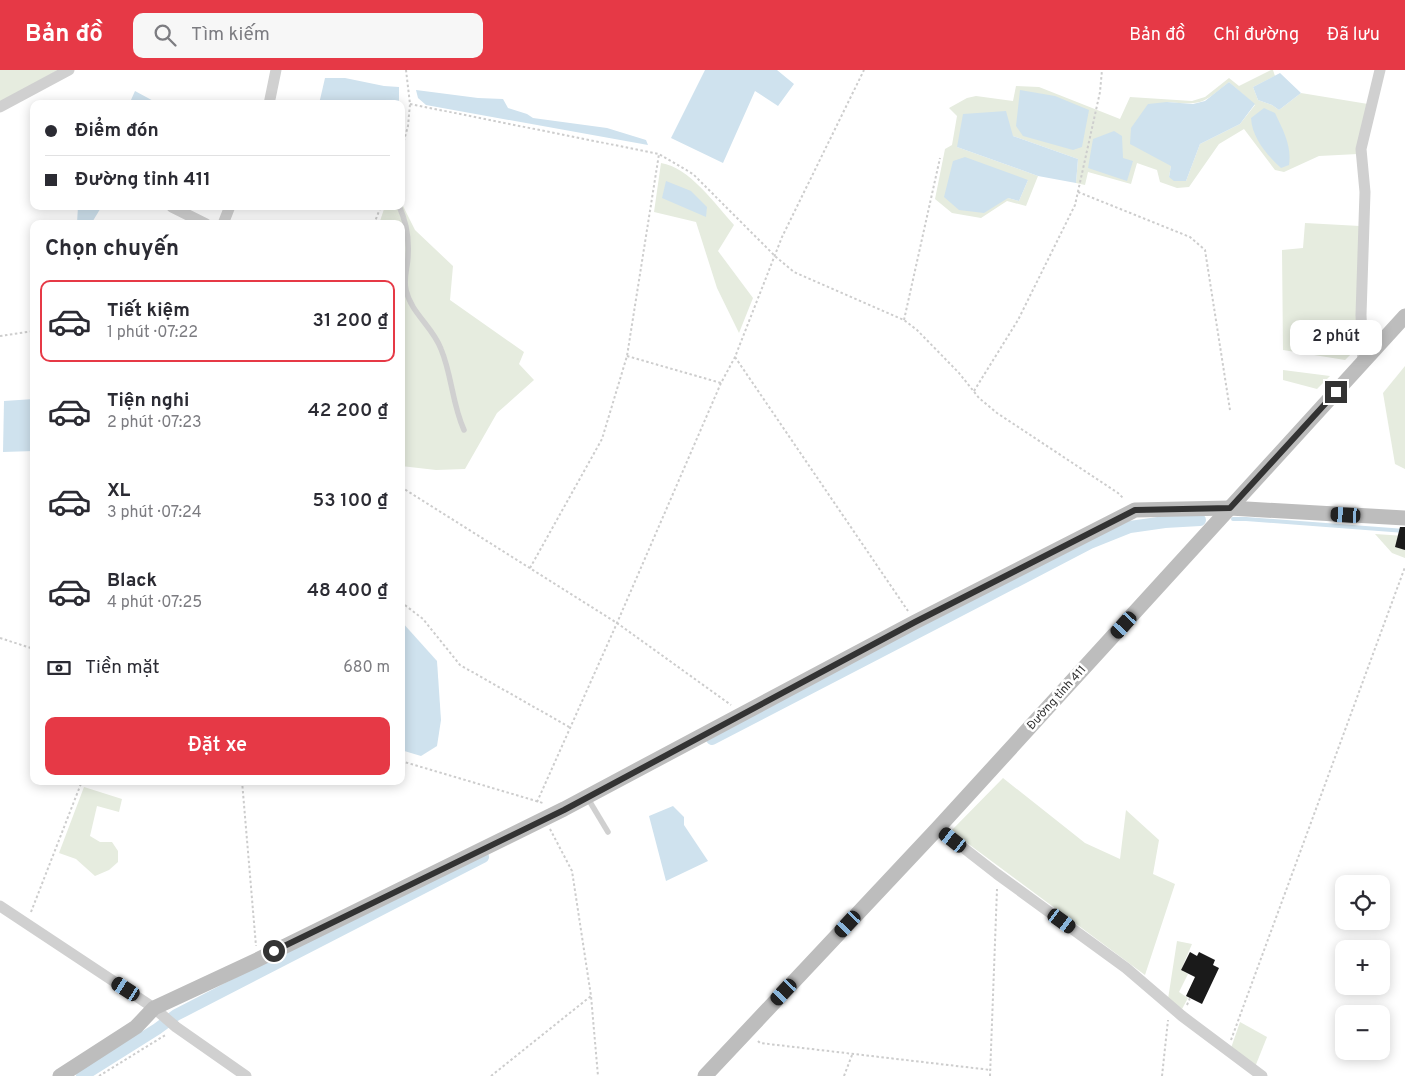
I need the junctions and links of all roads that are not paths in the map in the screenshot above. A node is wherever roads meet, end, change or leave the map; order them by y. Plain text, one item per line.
1 (69, 70) edge
2 (276, 70) edge
3 (1380, 70) edge
4 (270, 100) edge
5 (0, 107) edge
6 (178, 210) edge
7 (198, 220) edge
8 (405, 229) edge
9 (405, 274) edge
10 (405, 285) edge
11 (1405, 316) edge
12 (1363, 363) junction
13 (464, 430) dead end
14 (1230, 508) junction
15 (1405, 518) edge
16 (587, 797) junction
17 (938, 828) junction
18 (608, 832) dead end
19 (0, 906) edge
20 (155, 1008) junction
21 (60, 1076) edge
22 (246, 1076) edge
23 (705, 1076) edge
24 (1262, 1076) edge

1 - 5 street
2 - 4 street
3 - 12 street
6 - 7 street
8 - 9 lane
10 - 13 lane
11 - 12 main road, Đường tỉnh 411
12 - 14 main road, Đường tỉnh 411
14 - 15 main road
14 - 16 main road
14 - 17 main road, Đường tỉnh 411
16 - 18 lane
16 - 20 main road
17 - 23 main road, Đường tỉnh 411
17 - 24 street
19 - 20 street
20 - 21 main road
20 - 22 street

